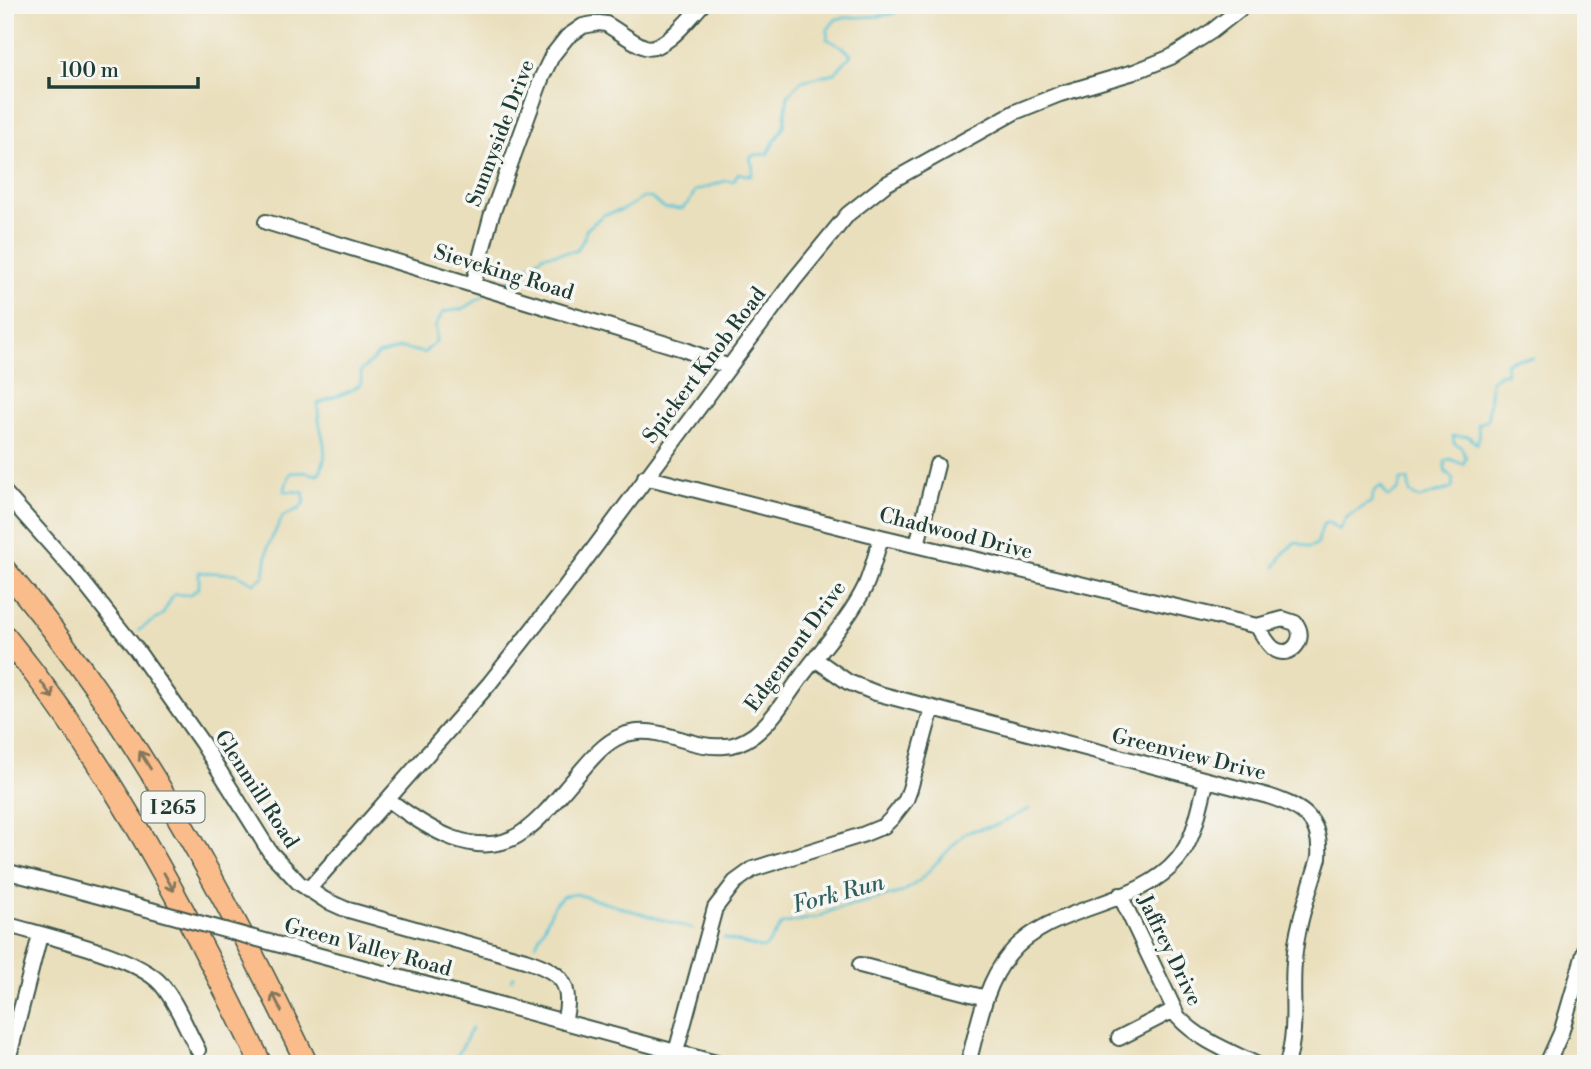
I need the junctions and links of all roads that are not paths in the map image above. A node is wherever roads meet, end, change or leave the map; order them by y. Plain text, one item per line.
1 (702, 5) edge
2 (1245, 5) edge
3 (266, 222) dead end
4 (473, 285) junction
5 (729, 367) junction
6 (937, 465) dead end
7 (645, 477) junction
8 (5, 493) edge
9 (881, 537) junction
10 (917, 545) junction
11 (5, 570) edge
12 (1257, 626) dead end
13 (5, 636) edge
14 (815, 659) junction
15 (932, 708) junction
16 (1207, 780) junction
17 (389, 800) junction
18 (5, 871) edge
19 (308, 890) junction
20 (1120, 895) junction
21 (5, 924) edge
22 (40, 934) junction
23 (1586, 947) edge
24 (860, 965) dead end
25 (986, 998) junction
26 (1174, 1010) junction
27 (564, 1022) junction
28 (1119, 1038) dead end
29 (198, 1050) dead end
30 (676, 1052) junction
31 (7, 1061) edge
32 (261, 1064) edge
33 (307, 1064) edge
34 (720, 1064) edge
35 (968, 1064) edge
36 (1256, 1064) edge
37 (1287, 1064) edge
38 (1546, 1064) edge

1 - 4 street, Sunnyside Drive
2 - 5 street, Spickert Knob Road
3 - 4 street, Sieveking Road
4 - 5 street, Sieveking Road
5 - 7 street, Spickert Knob Road
6 - 10 street
7 - 9 street, Chadwood Drive
7 - 17 street, Spickert Knob Road
8 - 19 street, Glenmill Road
9 - 10 street, Chadwood Drive
9 - 14 street, Edgemont Drive
10 - 12 street, Chadwood Drive
33 -> 11 highway, I 265
13 -> 32 highway, I 265
14 - 15 street, Greenview Drive
14 - 17 street, Edgemont Drive
15 - 16 street, Greenview Drive
15 - 30 street
16 - 20 street
16 - 37 street, Greenview Drive
17 - 19 street, Spickert Knob Road
18 - 27 street, Green Valley Road, bridge
19 - 27 street, Glenmill Road
20 - 25 street
20 - 26 street, Jaffrey Drive
21 - 22 street
22 - 29 street
22 - 31 street
23 - 38 street
24 - 25 street
25 - 35 street
26 - 28 street
26 - 36 street, Jaffrey Drive
27 - 30 street, Green Valley Road
30 - 34 street, Green Valley Road

